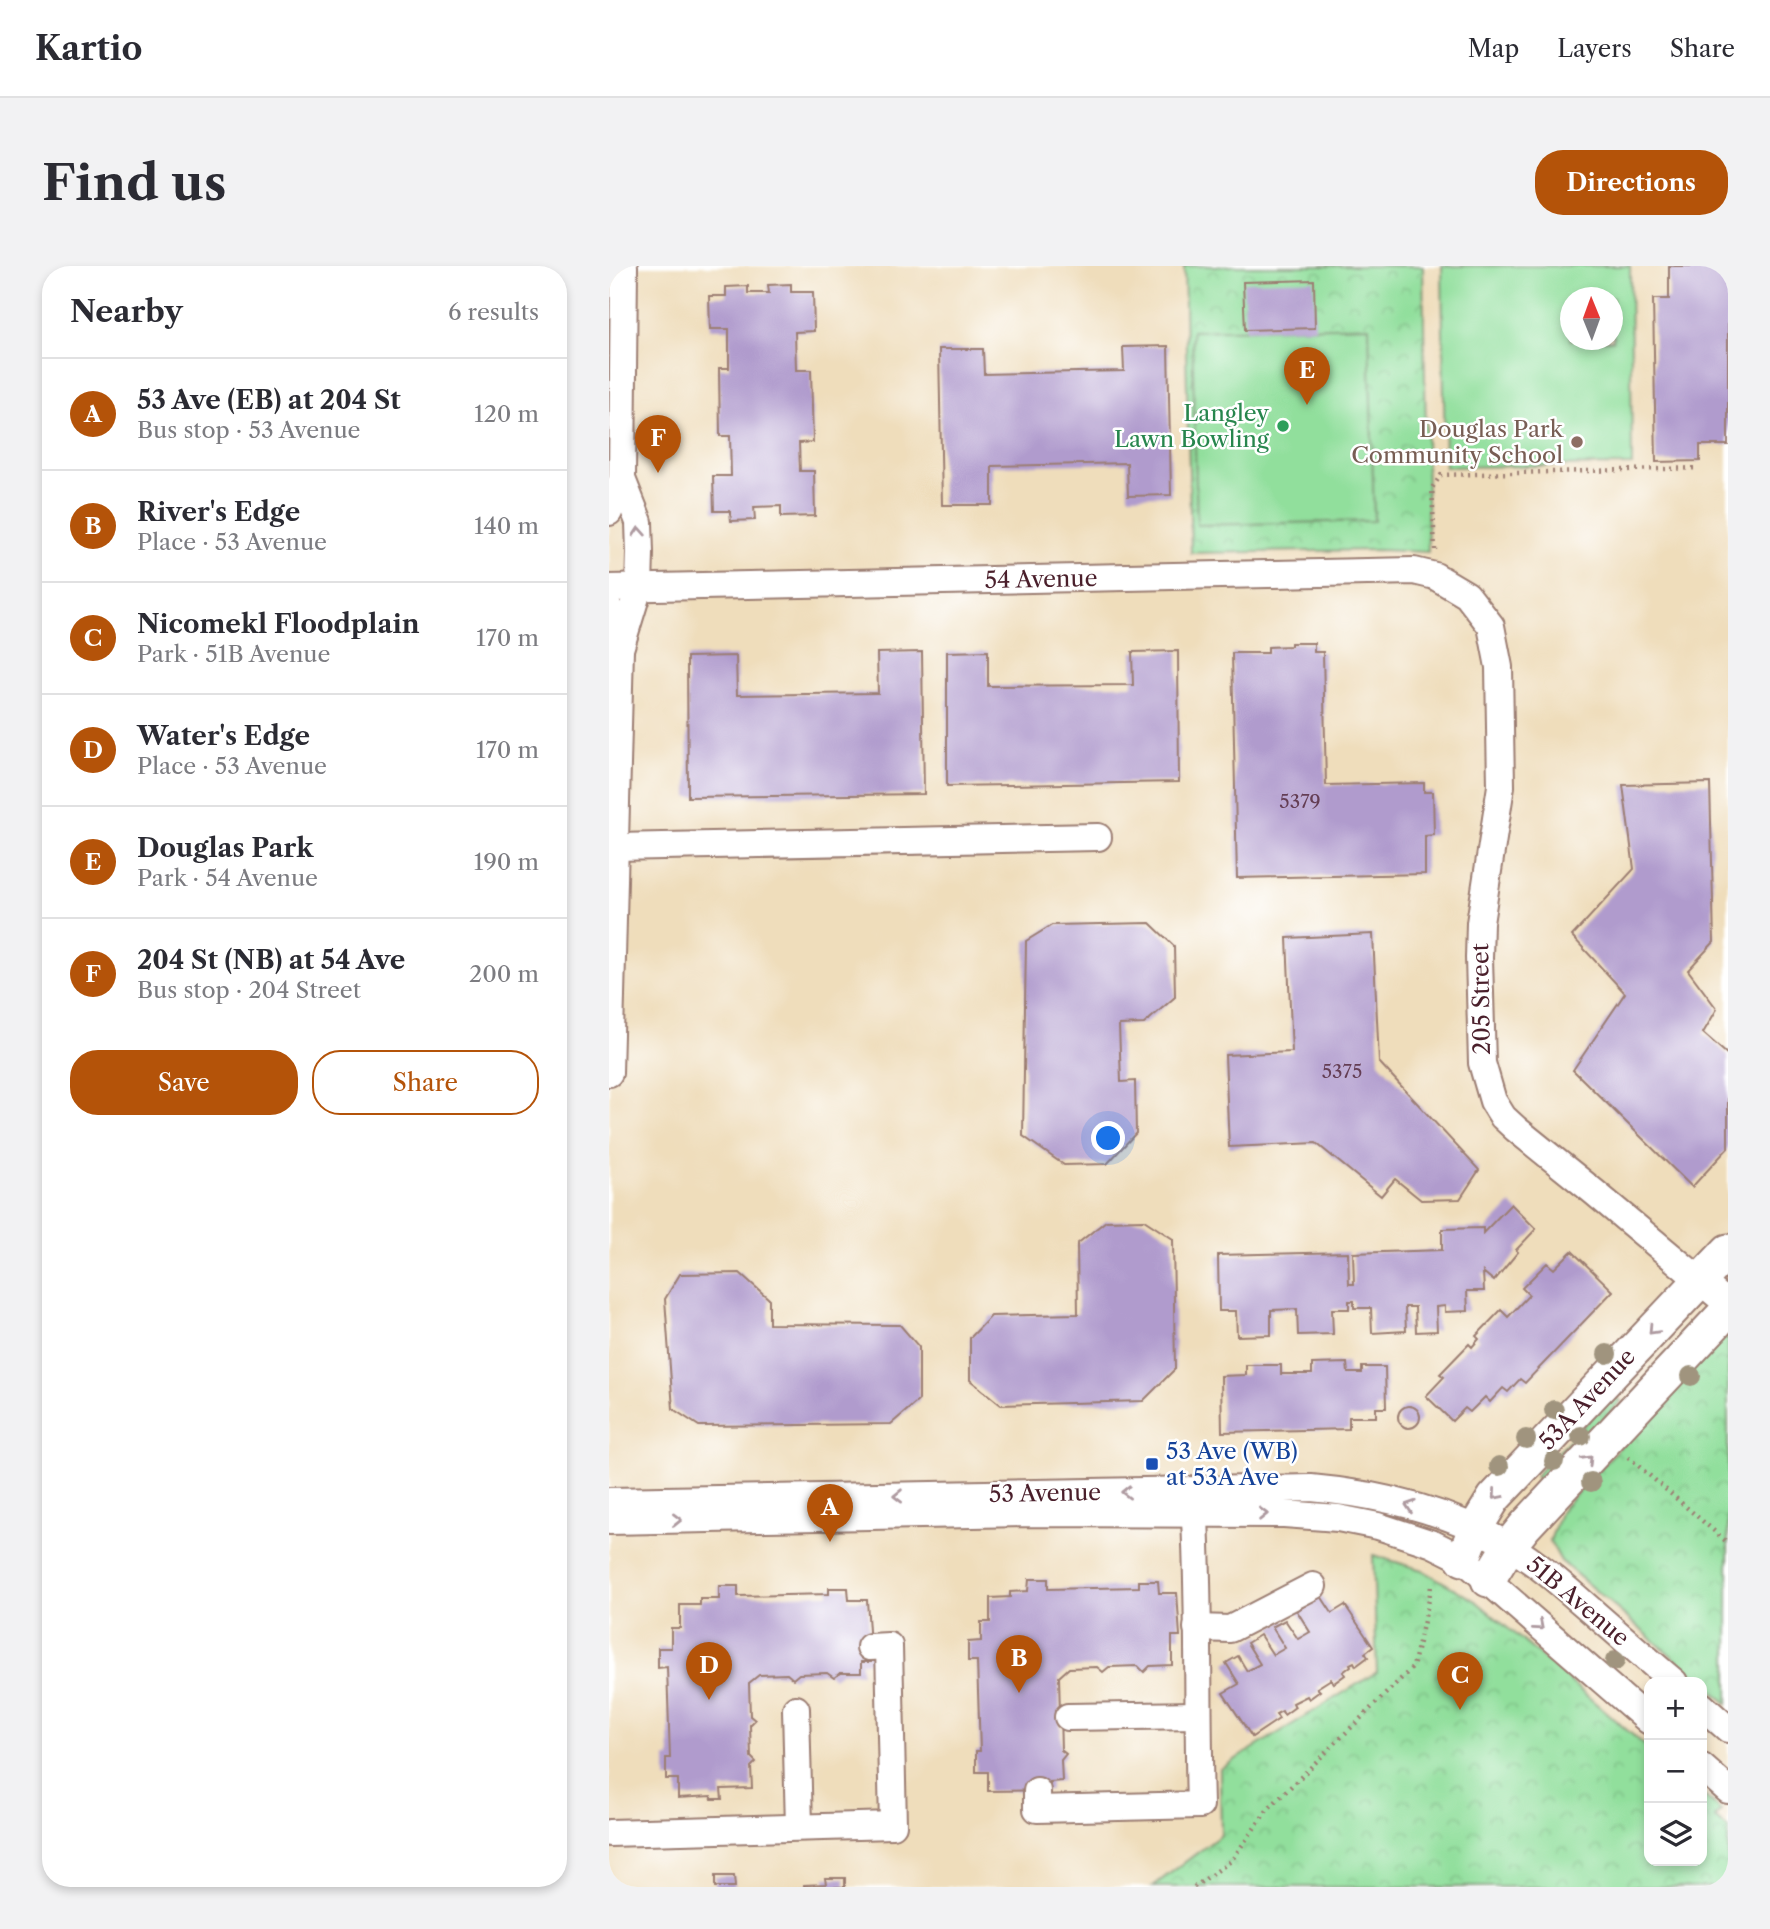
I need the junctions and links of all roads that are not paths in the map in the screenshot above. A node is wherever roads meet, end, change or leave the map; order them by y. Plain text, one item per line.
1 (624, 266) edge
2 (622, 479) junction
3 (609, 512) edge
4 (639, 587) junction
5 (609, 588) edge
6 (1467, 595) joint
7 (609, 608) edge
8 (620, 649) junction
9 (615, 718) edge
10 (1098, 837) dead end
11 (615, 847) junction
12 (609, 1073) edge
13 (1728, 1251) edge
14 (1700, 1280) junction
15 (1728, 1304) edge
16 (1728, 1310) edge
17 (609, 1501) edge
18 (1194, 1502) junction
19 (609, 1521) edge
20 (1469, 1544) junction
21 (1509, 1546) junction
22 (1488, 1580) junction
23 (1313, 1586) dead end
24 (1197, 1628) junction
25 (870, 1647) dead end
26 (1668, 1677) edge
27 (796, 1709) dead end
28 (1707, 1710) edge
29 (1198, 1714) junction
30 (1068, 1717) dead end
31 (1644, 1717) edge
32 (1728, 1729) edge
33 (1707, 1771) edge
34 (1728, 1790) edge
35 (1037, 1791) dead end
36 (799, 1827) junction
37 (609, 1833) edge

1 - 2 street
2 - 3 street
4 -> 2 street
4 - 5 street, 54 Avenue
4 - 6 street, 54 Avenue
4 - 8 street
6 - 14 street, 205 Street
7 - 8 street
8 - 9 street
9 - 11 street
10 - 11 street
11 - 12 street
13 - 14 main road, 53A Avenue
14 - 15 street, 205 Street
14 -> 20 main road, 53A Avenue
21 -> 16 main road, 53A Avenue
18 -> 17 street, 53 Avenue
19 -> 18 street, 53 Avenue
18 - 20 street, 53 Avenue
18 - 24 street
20 - 21 street, 51B Avenue
20 - 22 street, 51B Avenue
21 - 22 main road, 53A Avenue
21 - 26 street, 51B Avenue
22 -> 31 street, 51B Avenue
23 - 24 street
24 - 29 street
25 - 36 street
27 - 36 street
28 - 32 street
29 - 30 street
29 - 35 street
33 - 34 street
36 - 37 street

